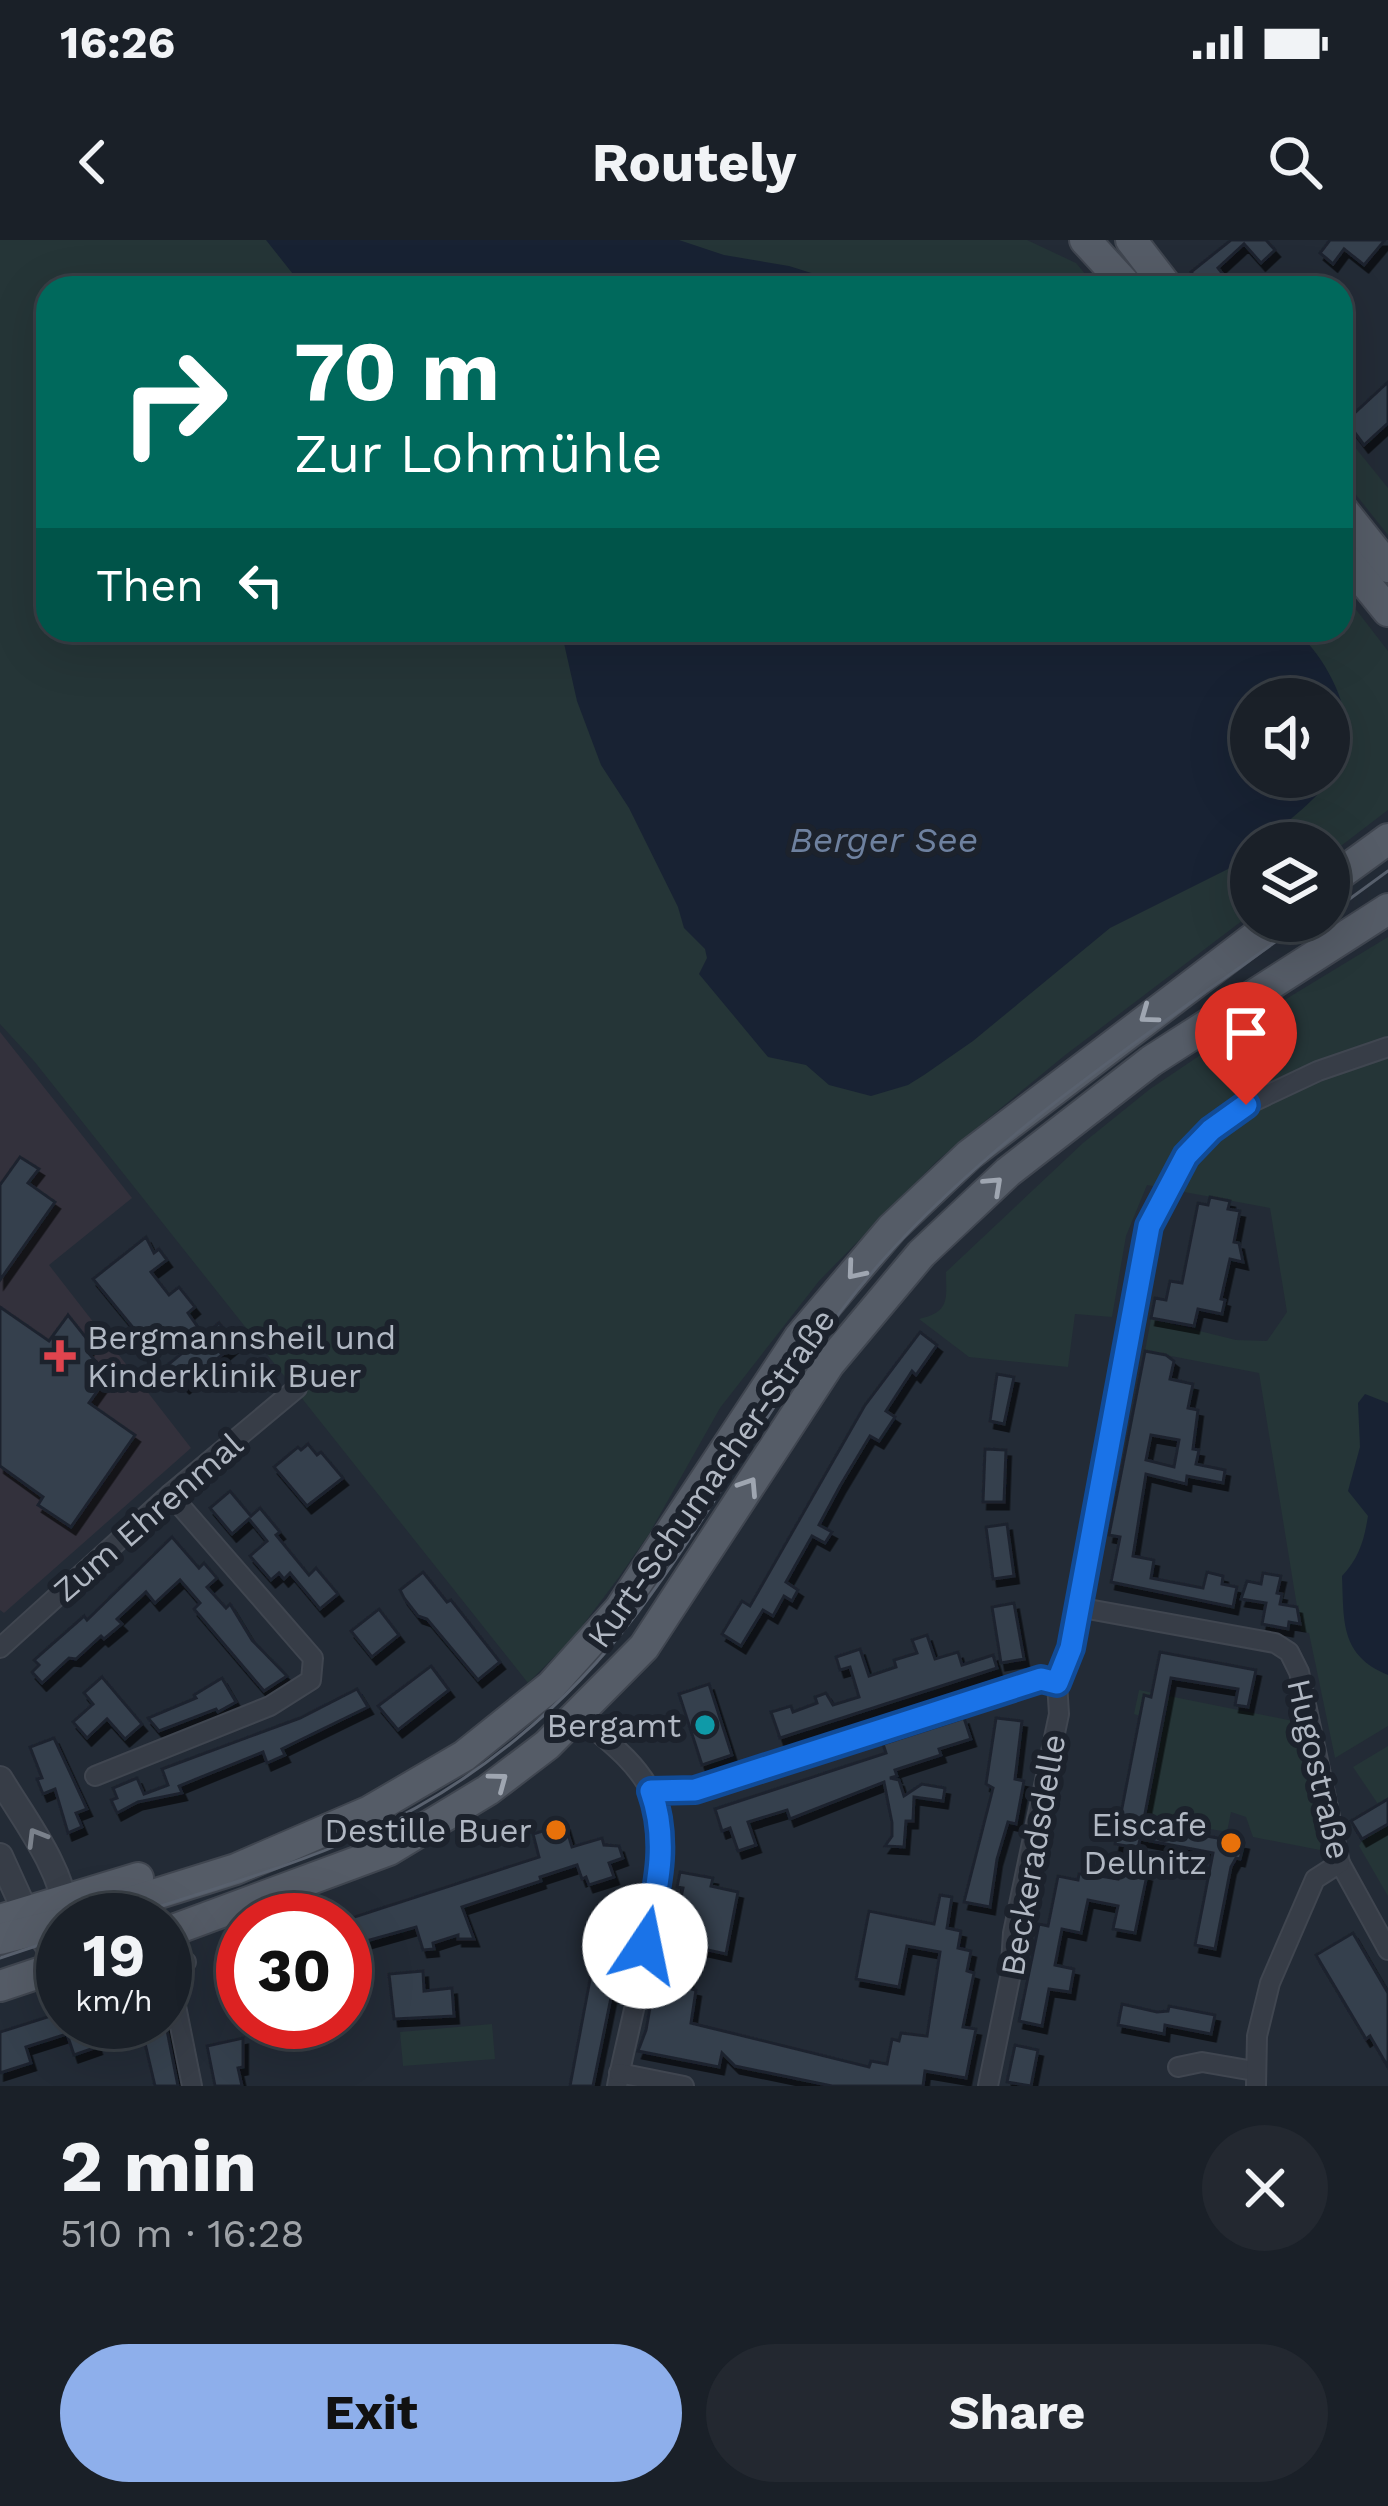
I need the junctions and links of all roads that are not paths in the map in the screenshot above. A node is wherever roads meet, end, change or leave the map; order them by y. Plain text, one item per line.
1 (1085, 240) edge
2 (1131, 240) edge
3 (1118, 276) edge
4 (1159, 276) edge
5 (1353, 523) edge
6 (1388, 567) edge
7 (1353, 568) edge
8 (1388, 611) edge
9 (1388, 839) edge
10 (1350, 867) edge
11 (1388, 909) edge
12 (1247, 942) edge
13 (1388, 1047) edge
14 (297, 1388) dead end
15 (170, 1494) junction
16 (1077, 1607) junction
17 (0, 1648) edge
18 (1057, 1683) junction
19 (578, 1716) junction
20 (95, 1776) dead end
21 (0, 1779) edge
22 (651, 1791) junction
23 (0, 1856) edge
24 (1340, 1864) junction
25 (47, 1893) edge
26 (114, 1893) edge
27 (36, 1902) edge
28 (192, 1923) edge
29 (36, 1924) edge
30 (0, 1940) edge
31 (1388, 1950) edge
32 (36, 1974) edge
33 (0, 1986) edge
34 (185, 2049) edge
35 (1178, 2066) dead end
36 (1255, 2078) edge
37 (618, 2080) edge
38 (192, 2086) edge
39 (684, 2086) edge
40 (988, 2086) edge

1 - 3 main road
2 - 4 main road
5 - 6 main road
7 - 8 main road
9 - 10 main road
19 -> 11 main road, Kurt-Schumacher-Straße
12 -> 26 main road, Kurt-Schumacher-Straße
13 - 16 street, Beckeradsdelle
14 - 15 street, Zum Ehrenmal
15 - 17 street, Zum Ehrenmal
15 - 20 street
16 - 18 street, Beckeradsdelle
16 - 24 street, Hugostraße
18 - 22 street
18 - 40 street, Beckeradsdelle
19 - 22 street
28 -> 19 main road, Kurt-Schumacher-Straße
25 -> 21 street
22 - 37 street
23 - 27 street
24 - 31 street, Hugostraße
24 - 36 street
29 - 30 main road, Kurt-Schumacher-Straße
32 - 33 main road
34 - 38 street
35 - 36 street
37 - 39 street

